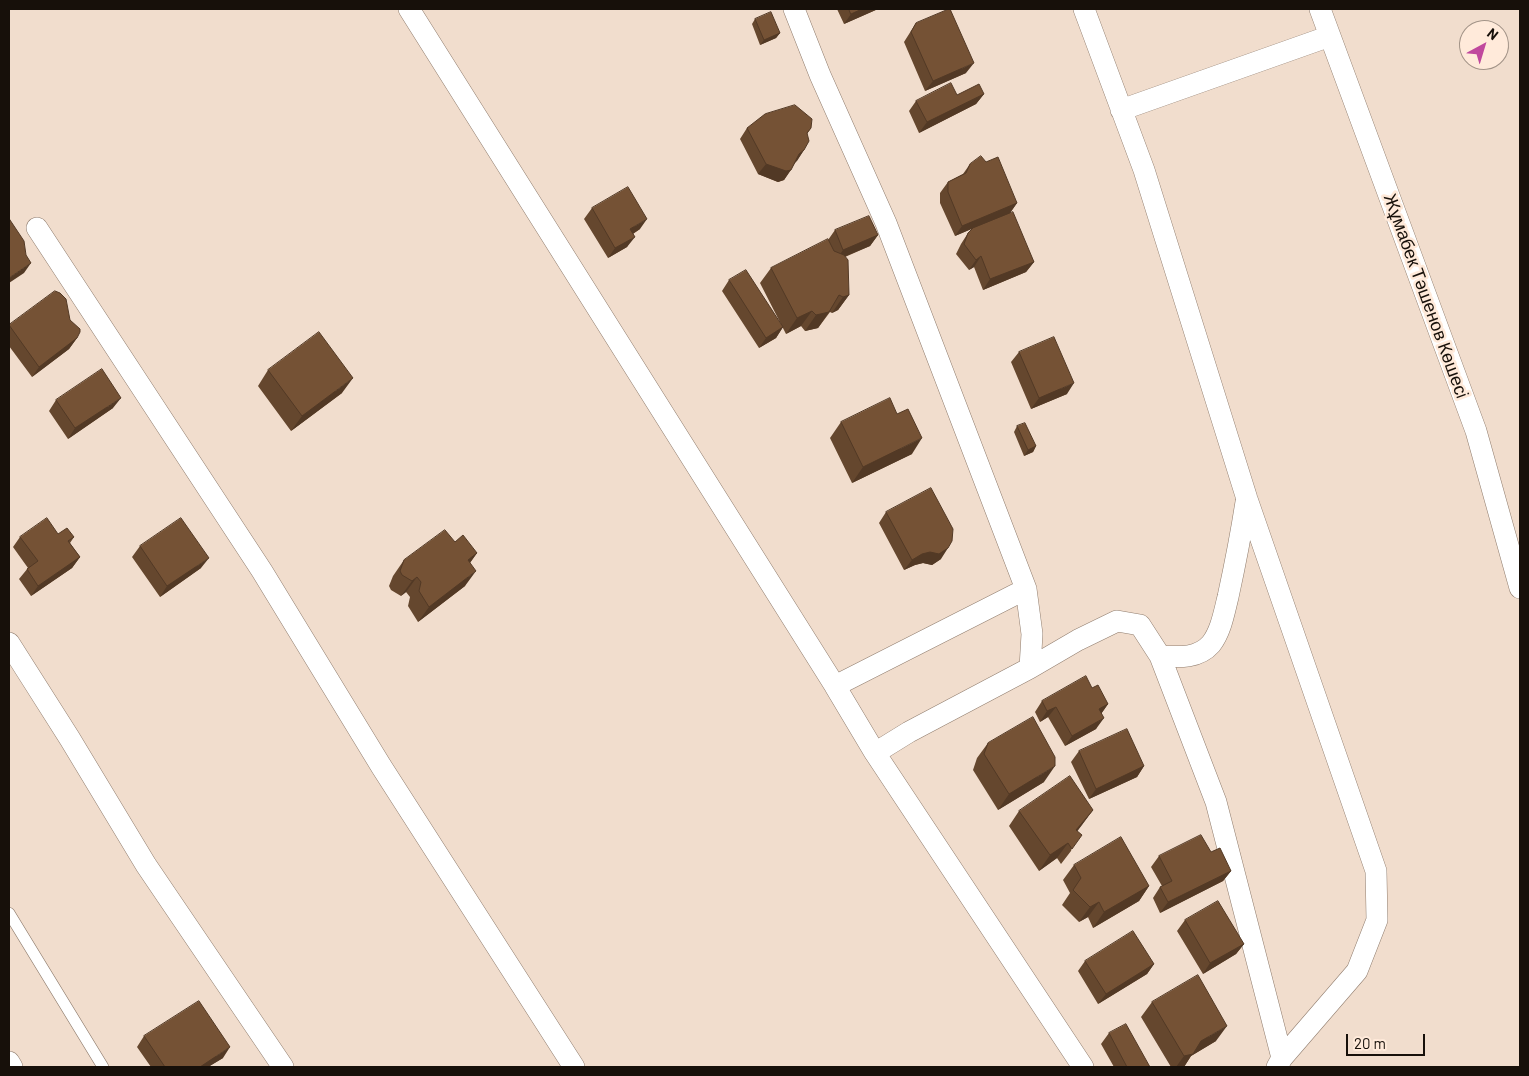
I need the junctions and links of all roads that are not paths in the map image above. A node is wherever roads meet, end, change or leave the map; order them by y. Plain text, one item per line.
1 (408, 9) edge
2 (794, 9) edge
3 (1084, 9) edge
4 (1320, 9) edge
5 (1330, 36) junction
6 (1121, 110) junction
7 (37, 228) dead end
8 (1247, 499) junction
9 (1520, 588) edge
10 (1026, 589) junction
11 (9, 643) edge
12 (1160, 656) junction
13 (1030, 668) junction
14 (835, 686) junction
15 (875, 753) junction
16 (9, 913) edge
17 (9, 1062) edge
18 (1279, 1063) edge
19 (12, 1067) edge
20 (103, 1067) edge
21 (283, 1067) edge
22 (574, 1067) edge
23 (1083, 1067) edge

1 - 14 street
2 - 10 street
3 - 6 street
4 - 5 street, Жұмабек Тәшенов Көшесі
5 - 6 street
5 - 9 street, Жұмабек Тәшенов Көшесі
6 - 8 street
7 - 22 street
8 - 12 street
8 - 18 street
10 - 13 street
10 - 14 street
11 - 21 street
12 - 13 street
12 - 18 street
13 - 15 street
14 - 15 street
15 - 23 street
16 - 20 lane
17 - 19 street

